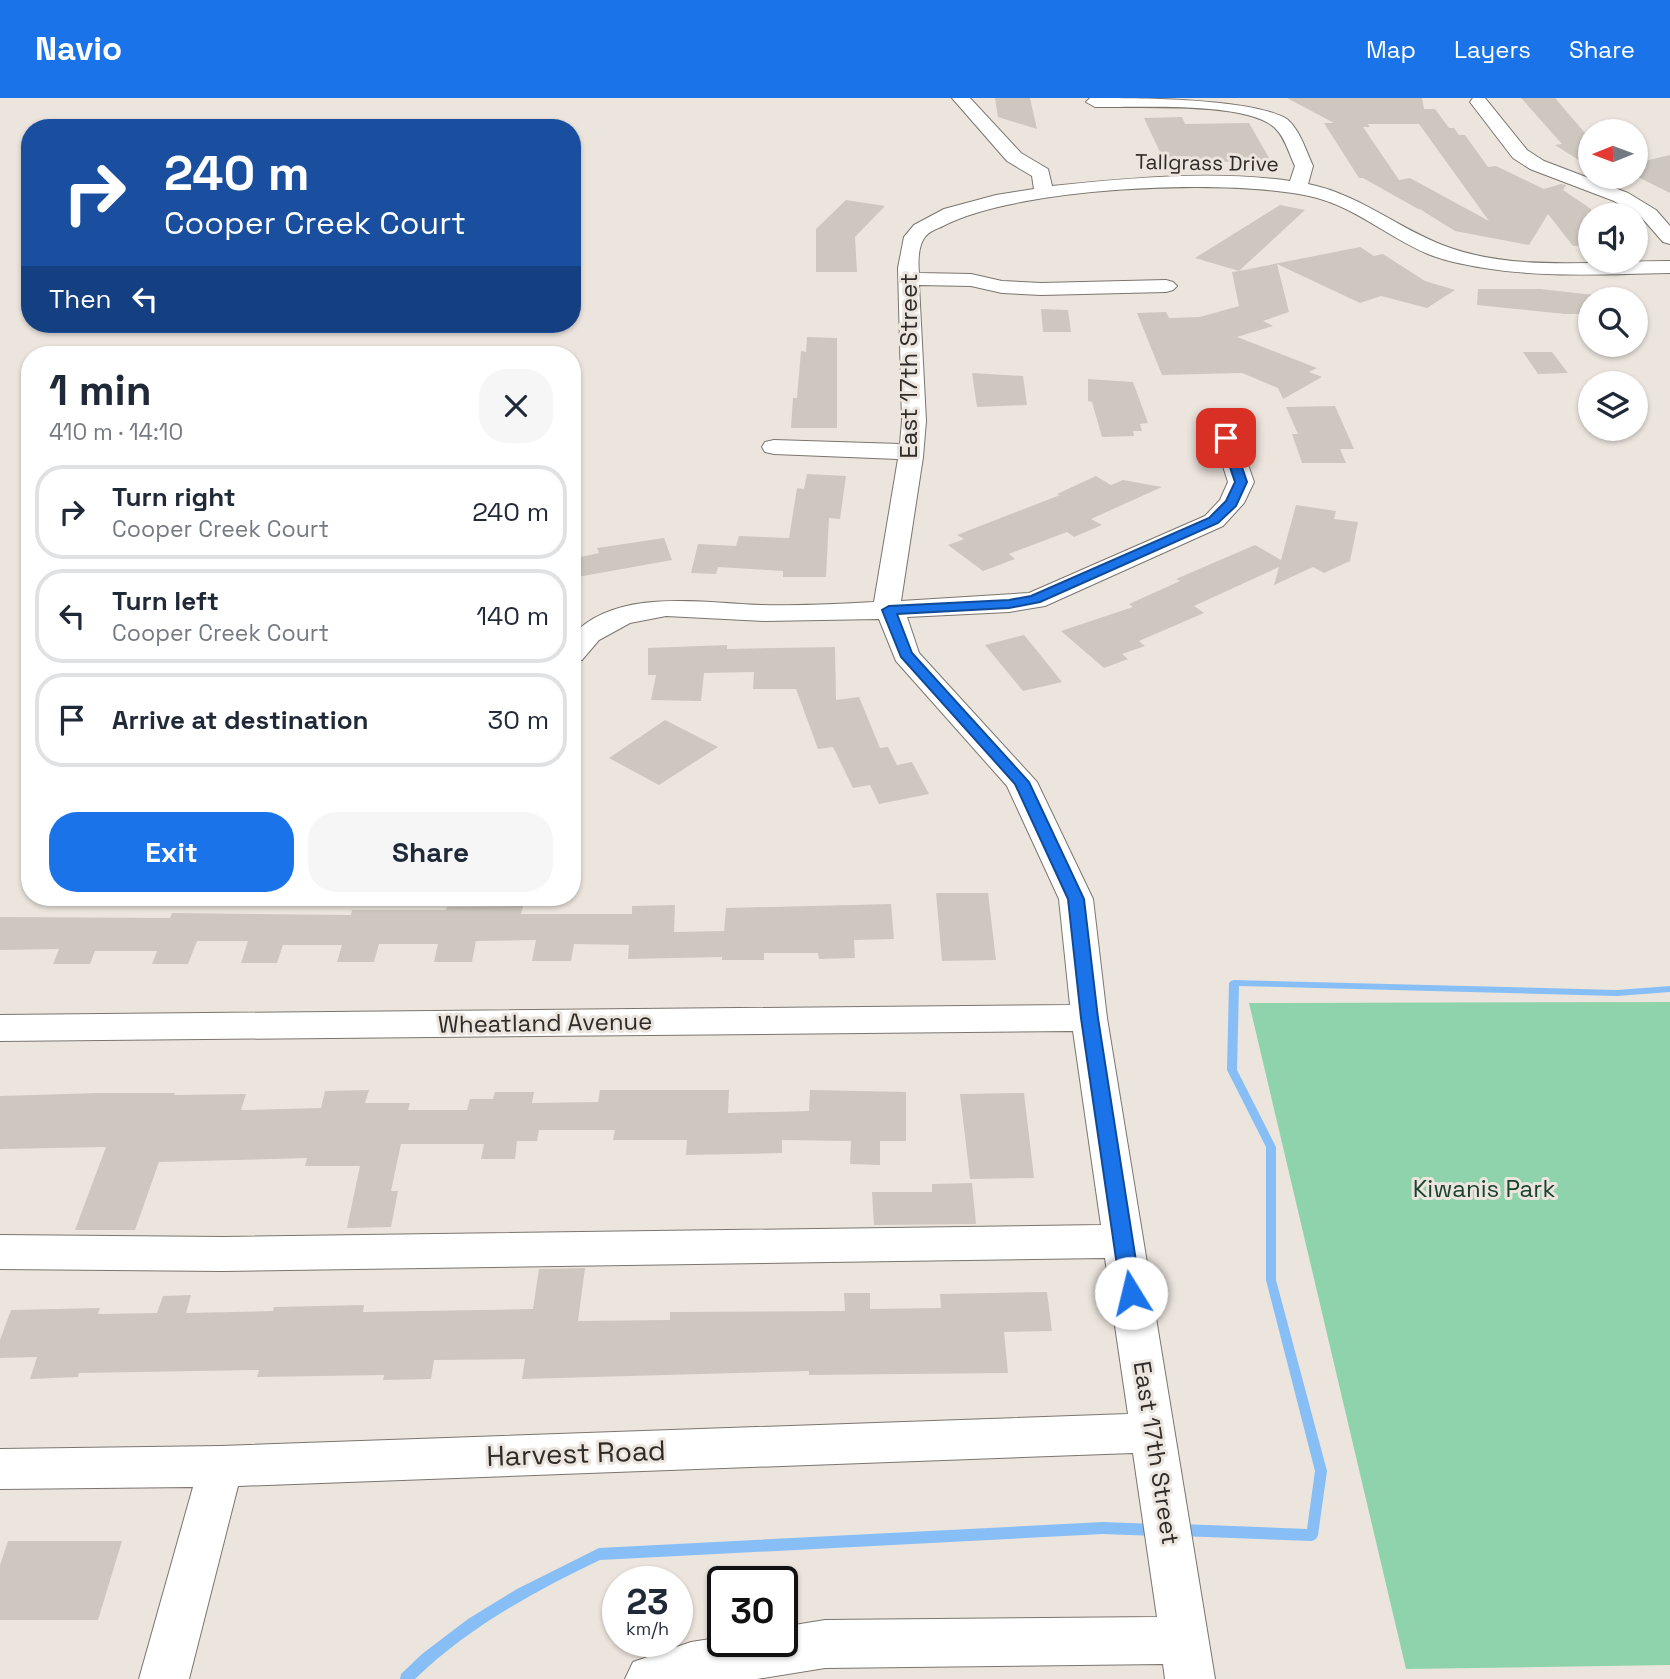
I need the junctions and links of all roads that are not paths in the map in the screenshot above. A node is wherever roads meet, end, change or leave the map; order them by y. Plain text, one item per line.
1 (961, 98) edge
2 (1095, 102) dead end
3 (1479, 102) dead end
4 (1297, 188) junction
5 (1034, 196) junction
6 (1670, 238) edge
7 (1670, 267) edge
8 (908, 279) junction
9 (1166, 286) dead end
10 (1219, 415) dead end
11 (774, 447) dead end
12 (911, 452) junction
13 (889, 610) junction
14 (581, 643) edge
15 (1089, 1018) junction
16 (0, 1028) edge
17 (1123, 1241) junction
18 (0, 1252) edge
19 (1156, 1454) junction
20 (221, 1466) junction
21 (0, 1469) edge
22 (1187, 1660) edge
23 (164, 1679) edge
24 (650, 1679) edge

1 - 5 street
2 - 4 street
3 - 6 street
4 - 5 street, Tallgrass Drive
4 - 7 street, Tallgrass Drive
5 - 8 street, East 17th Street
8 - 9 street
8 - 12 street, East 17th Street
10 - 13 street
11 - 12 street
12 - 13 street, East 17th Street
13 - 14 street
13 - 15 street, East 17th Street
15 - 16 street, Wheatland Avenue
15 - 17 street, East 17th Street
17 - 18 street
17 - 19 street, East 17th Street
19 - 20 street, Harvest Road
19 - 22 street, East 17th Street
20 - 21 street, Harvest Road
20 - 23 street
22 - 24 street

